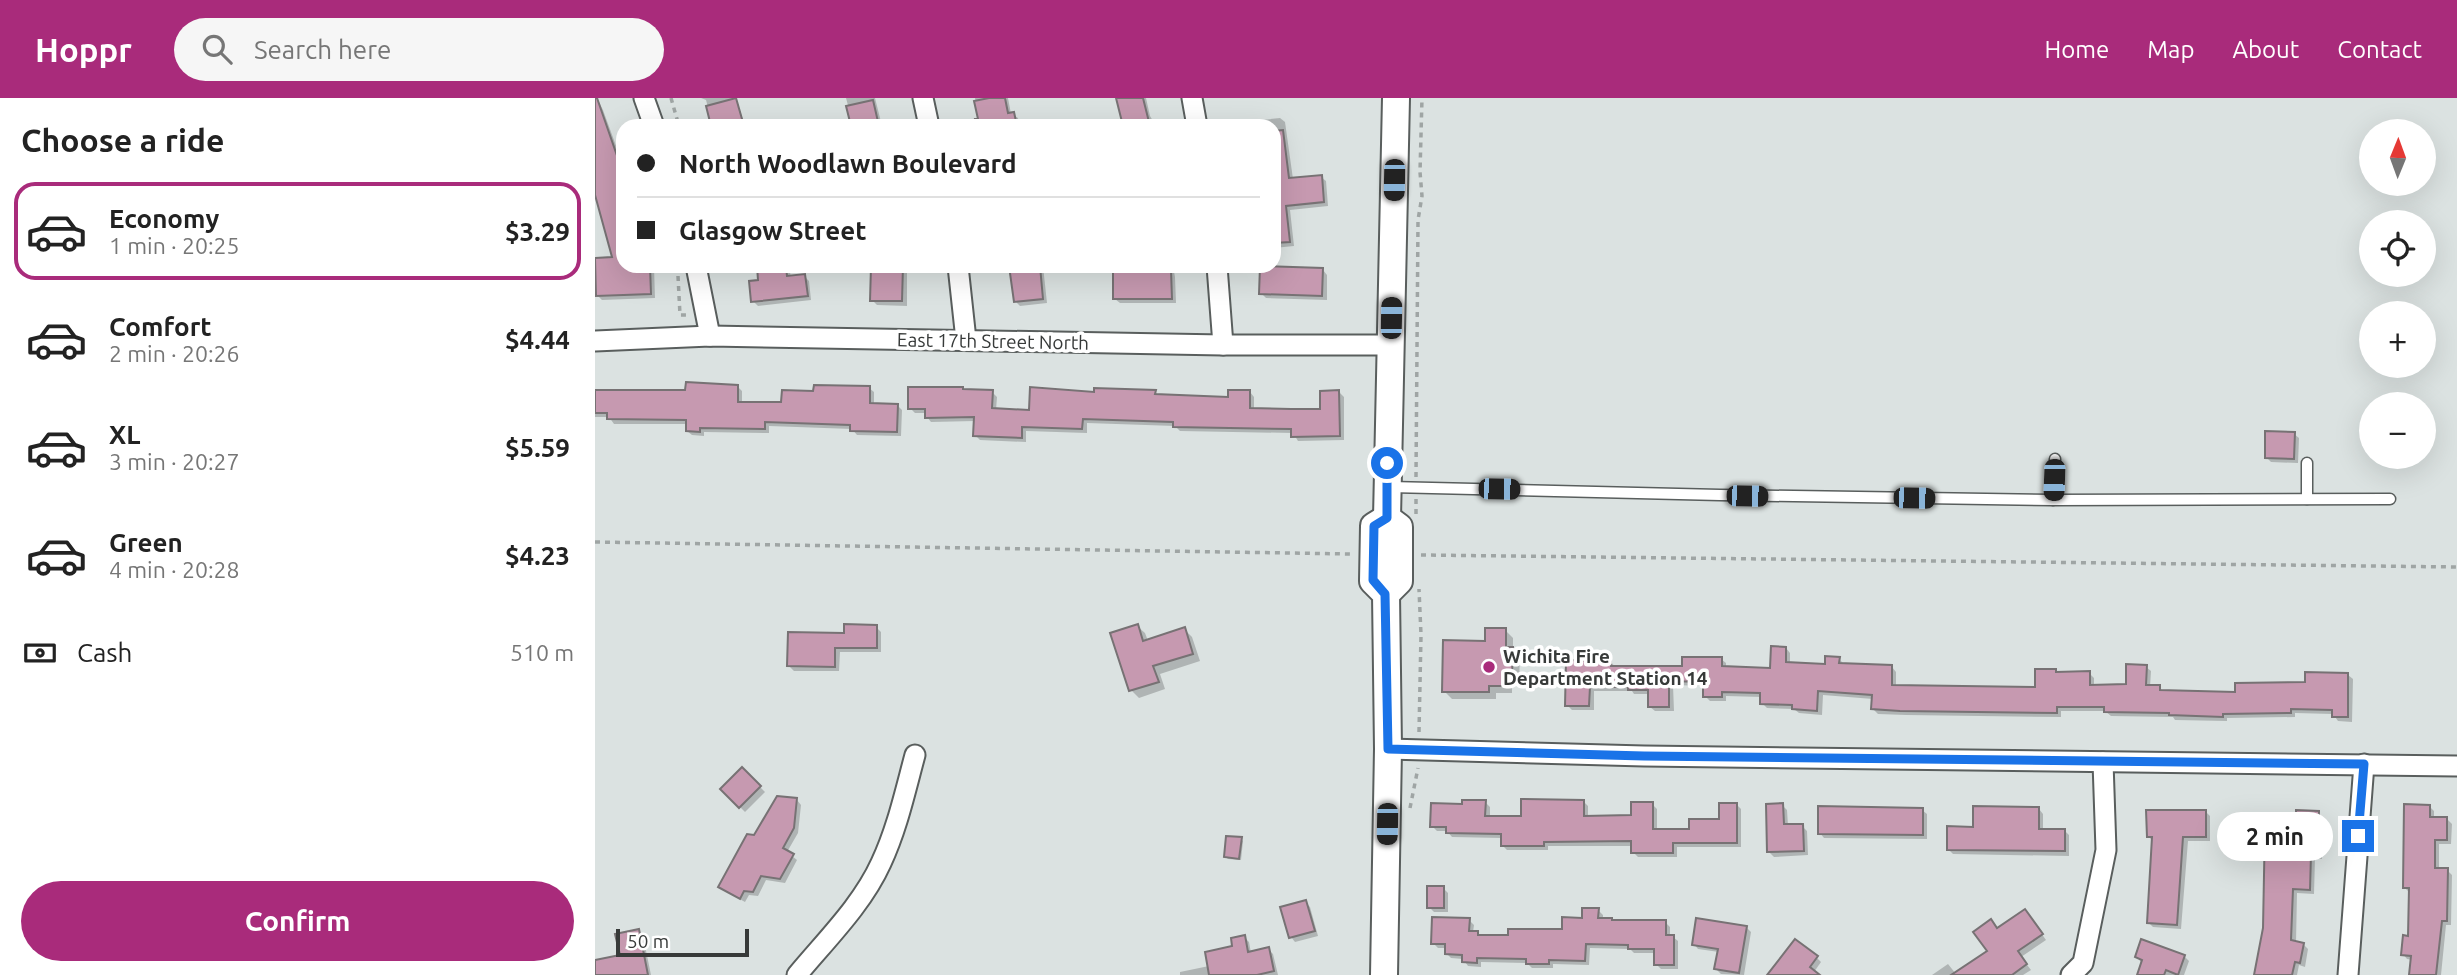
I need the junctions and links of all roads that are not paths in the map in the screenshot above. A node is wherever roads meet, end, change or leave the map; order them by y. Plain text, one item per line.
1 (644, 98) edge
2 (923, 98) edge
3 (1192, 98) edge
4 (1396, 98) edge
5 (652, 119) edge
6 (928, 119) edge
7 (1196, 119) edge
8 (688, 273) edge
9 (959, 273) edge
10 (1218, 273) edge
11 (710, 336) junction
12 (966, 340) junction
13 (595, 341) edge
14 (1223, 345) junction
15 (1390, 345) junction
16 (2055, 459) dead end
17 (2307, 463) dead end
18 (1387, 486) junction
19 (2307, 499) junction
20 (2391, 499) dead end
21 (2053, 500) junction
22 (1388, 749) junction
23 (915, 755) dead end
24 (2103, 762) junction
25 (2364, 764) junction
26 (2457, 766) edge
27 (797, 975) edge
28 (1384, 975) edge
29 (2071, 975) edge
30 (2348, 975) edge

1 - 5 street
2 - 6 street
3 - 7 street
4 - 15 main road
8 - 11 street
9 - 12 street
10 - 14 street
11 - 12 street, East 17th Street North
11 - 13 street, East 17th Street North
12 - 14 street, East 17th Street North
14 - 15 street, East 17th Street North
15 - 18 main road
16 - 21 lane
17 - 19 lane
18 - 21 lane
18 - 22 main road
19 - 20 lane
19 - 21 lane
22 - 24 street
22 - 28 main road
23 - 27 street
24 - 25 street
24 - 29 street
25 - 26 street
25 - 30 street

